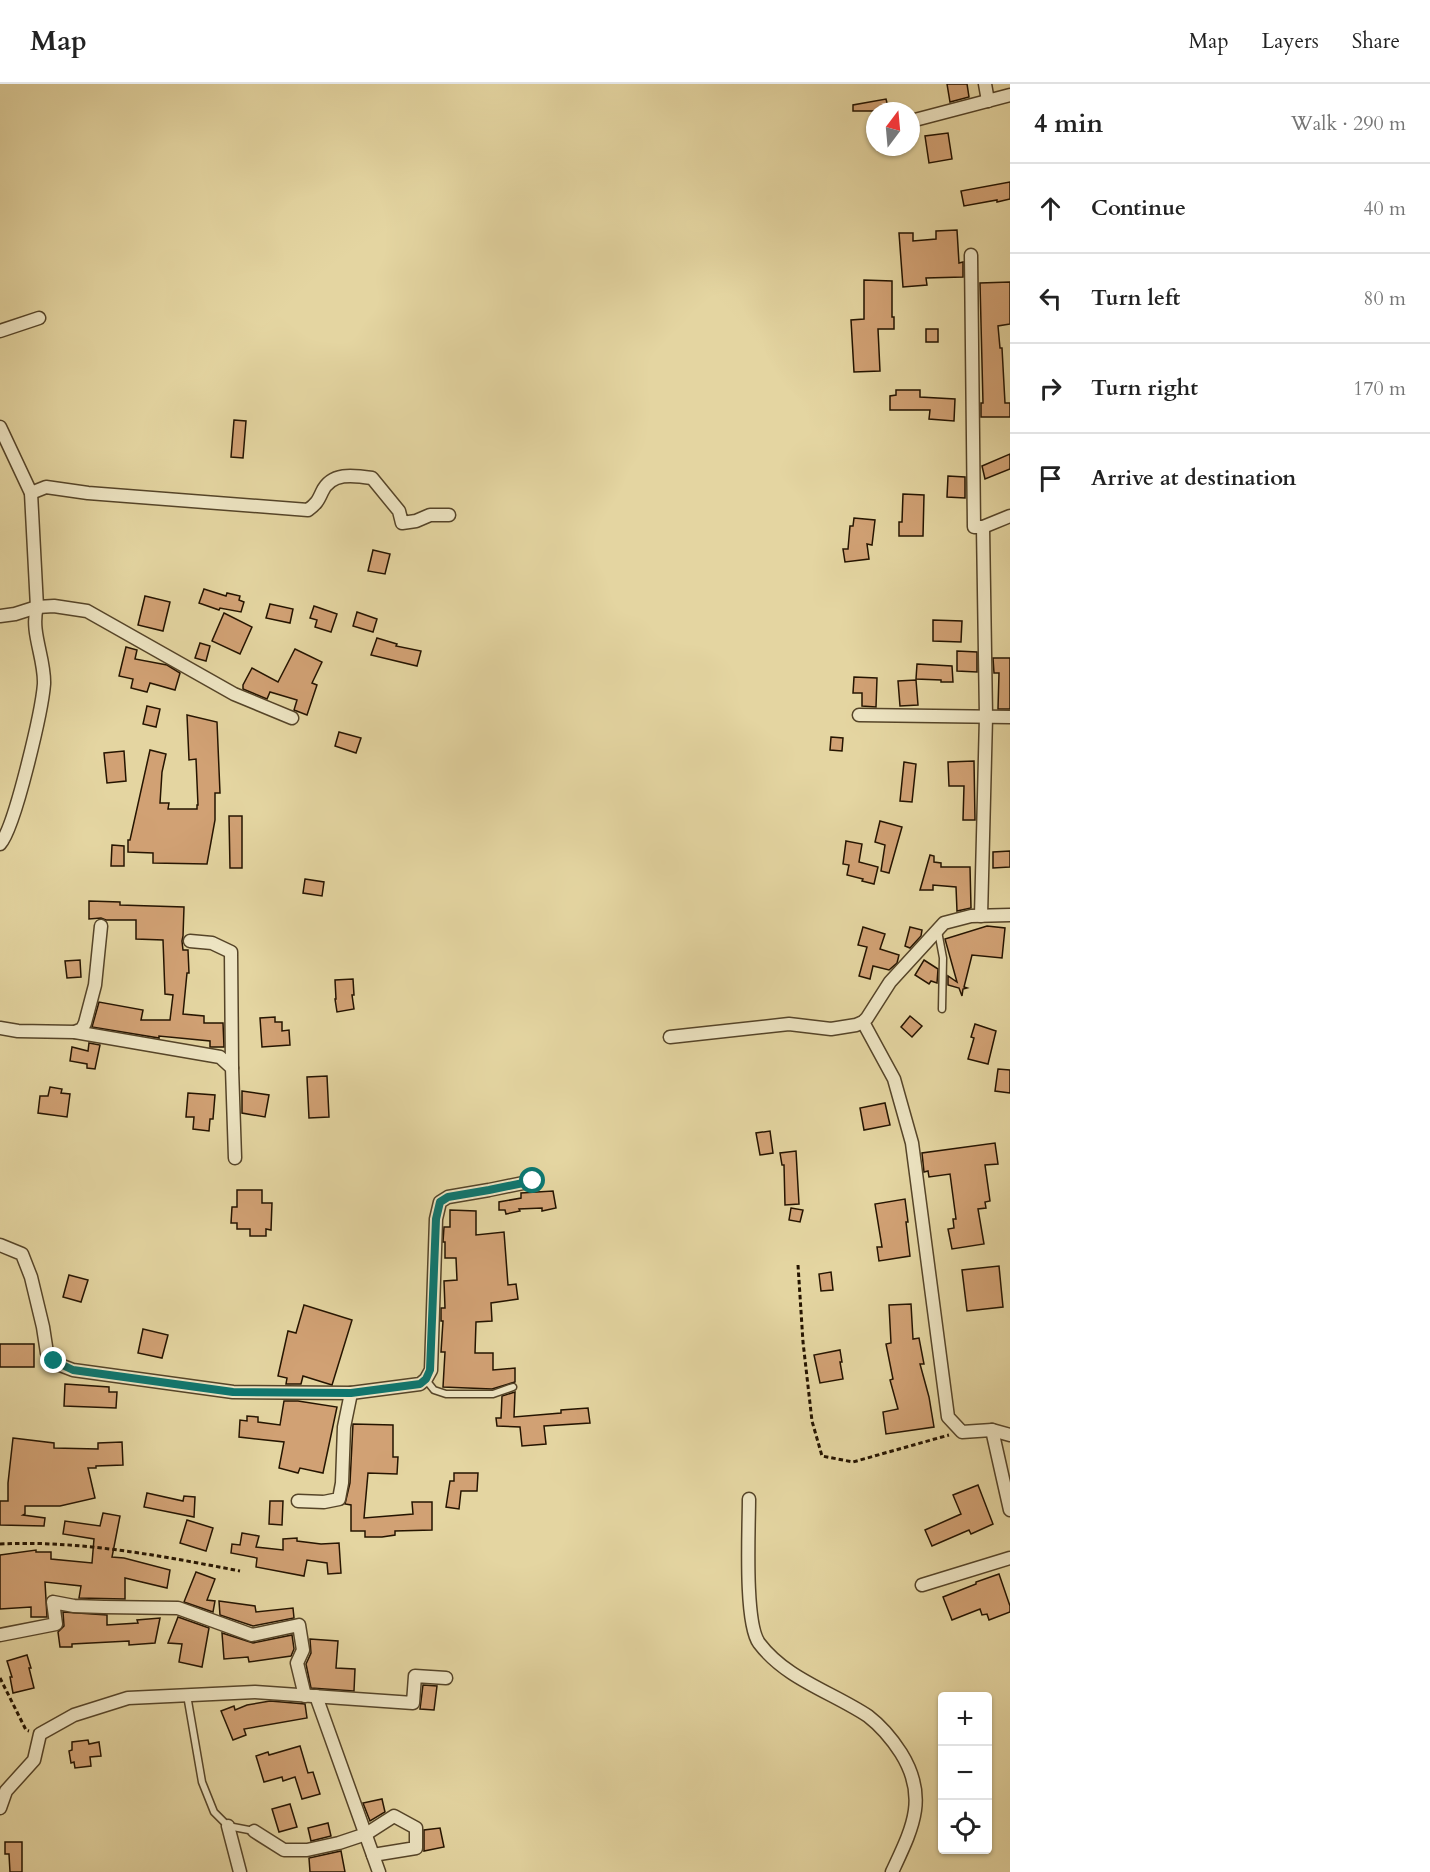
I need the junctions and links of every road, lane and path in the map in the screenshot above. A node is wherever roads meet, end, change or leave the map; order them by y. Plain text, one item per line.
1 (985, 84) edge
2 (1010, 94) edge
3 (988, 100) junction
4 (920, 119) edge
5 (971, 255) dead end
6 (39, 318) dead end
7 (0, 331) edge
8 (0, 427) edge
9 (31, 494) junction
10 (449, 515) dead end
11 (1010, 516) edge
12 (983, 527) junction
13 (37, 607) junction
14 (0, 616) edge
15 (859, 715) dead end
16 (292, 717) dead end
17 (986, 717) junction
18 (1010, 717) edge
19 (0, 844) edge
20 (1010, 915) edge
21 (981, 916) junction
22 (101, 926) dead end
23 (938, 930) junction
24 (190, 941) dead end
25 (942, 1010) dead end
26 (863, 1022) junction
27 (0, 1028) edge
28 (75, 1032) junction
29 (670, 1036) dead end
30 (232, 1068) junction
31 (235, 1158) dead end
32 (533, 1181) dead end
33 (0, 1245) edge
34 (798, 1265) dead end
35 (426, 1379) junction
36 (513, 1387) dead end
37 (351, 1393) junction
38 (992, 1430) junction
39 (962, 1432) junction
40 (1010, 1435) edge
41 (749, 1499) dead end
42 (298, 1501) dead end
43 (1010, 1510) edge
44 (0, 1544) edge
45 (1010, 1558) edge
46 (240, 1571) dead end
47 (922, 1585) dead end
48 (0, 1635) edge
49 (0, 1678) edge
50 (446, 1678) dead end
51 (187, 1695) junction
52 (310, 1696) junction
53 (40, 1734) junction
54 (0, 1808) edge
55 (228, 1826) junction
56 (254, 1831) joint
57 (366, 1834) junction
58 (373, 1856) junction
59 (240, 1872) edge
60 (379, 1872) edge
61 (892, 1872) edge

1 - 3 street
2 - 3 street
3 - 4 street
5 - 12 street
6 - 7 street
8 - 9 street
9 - 10 street
9 - 13 street
11 - 12 street
12 - 17 street
13 - 14 street
13 - 16 street
13 - 19 street
15 - 17 street
17 - 18 street
17 - 21 street
20 - 21 street
21 - 23 street
22 - 28 street
23 - 25 lane
23 - 26 street
24 - 30 street
26 - 29 street
26 - 39 street
27 - 28 street
28 - 30 street
30 - 31 street
32 - 35 street
33 - 37 street
34 - 39 path
35 - 36 lane
35 - 37 street
37 - 42 street
38 - 39 street
38 - 40 street
38 - 43 street
41 - 61 street
44 - 46 path
45 - 47 street
48 - 52 street
49 - 53 path
50 - 52 street
51 - 52 street
51 - 53 street
51 - 55 lane
52 - 57 street
53 - 54 street
55 - 56 lane
55 - 59 street
56 - 57 street
57 - 58 street
57 - 58 street
58 - 60 street

